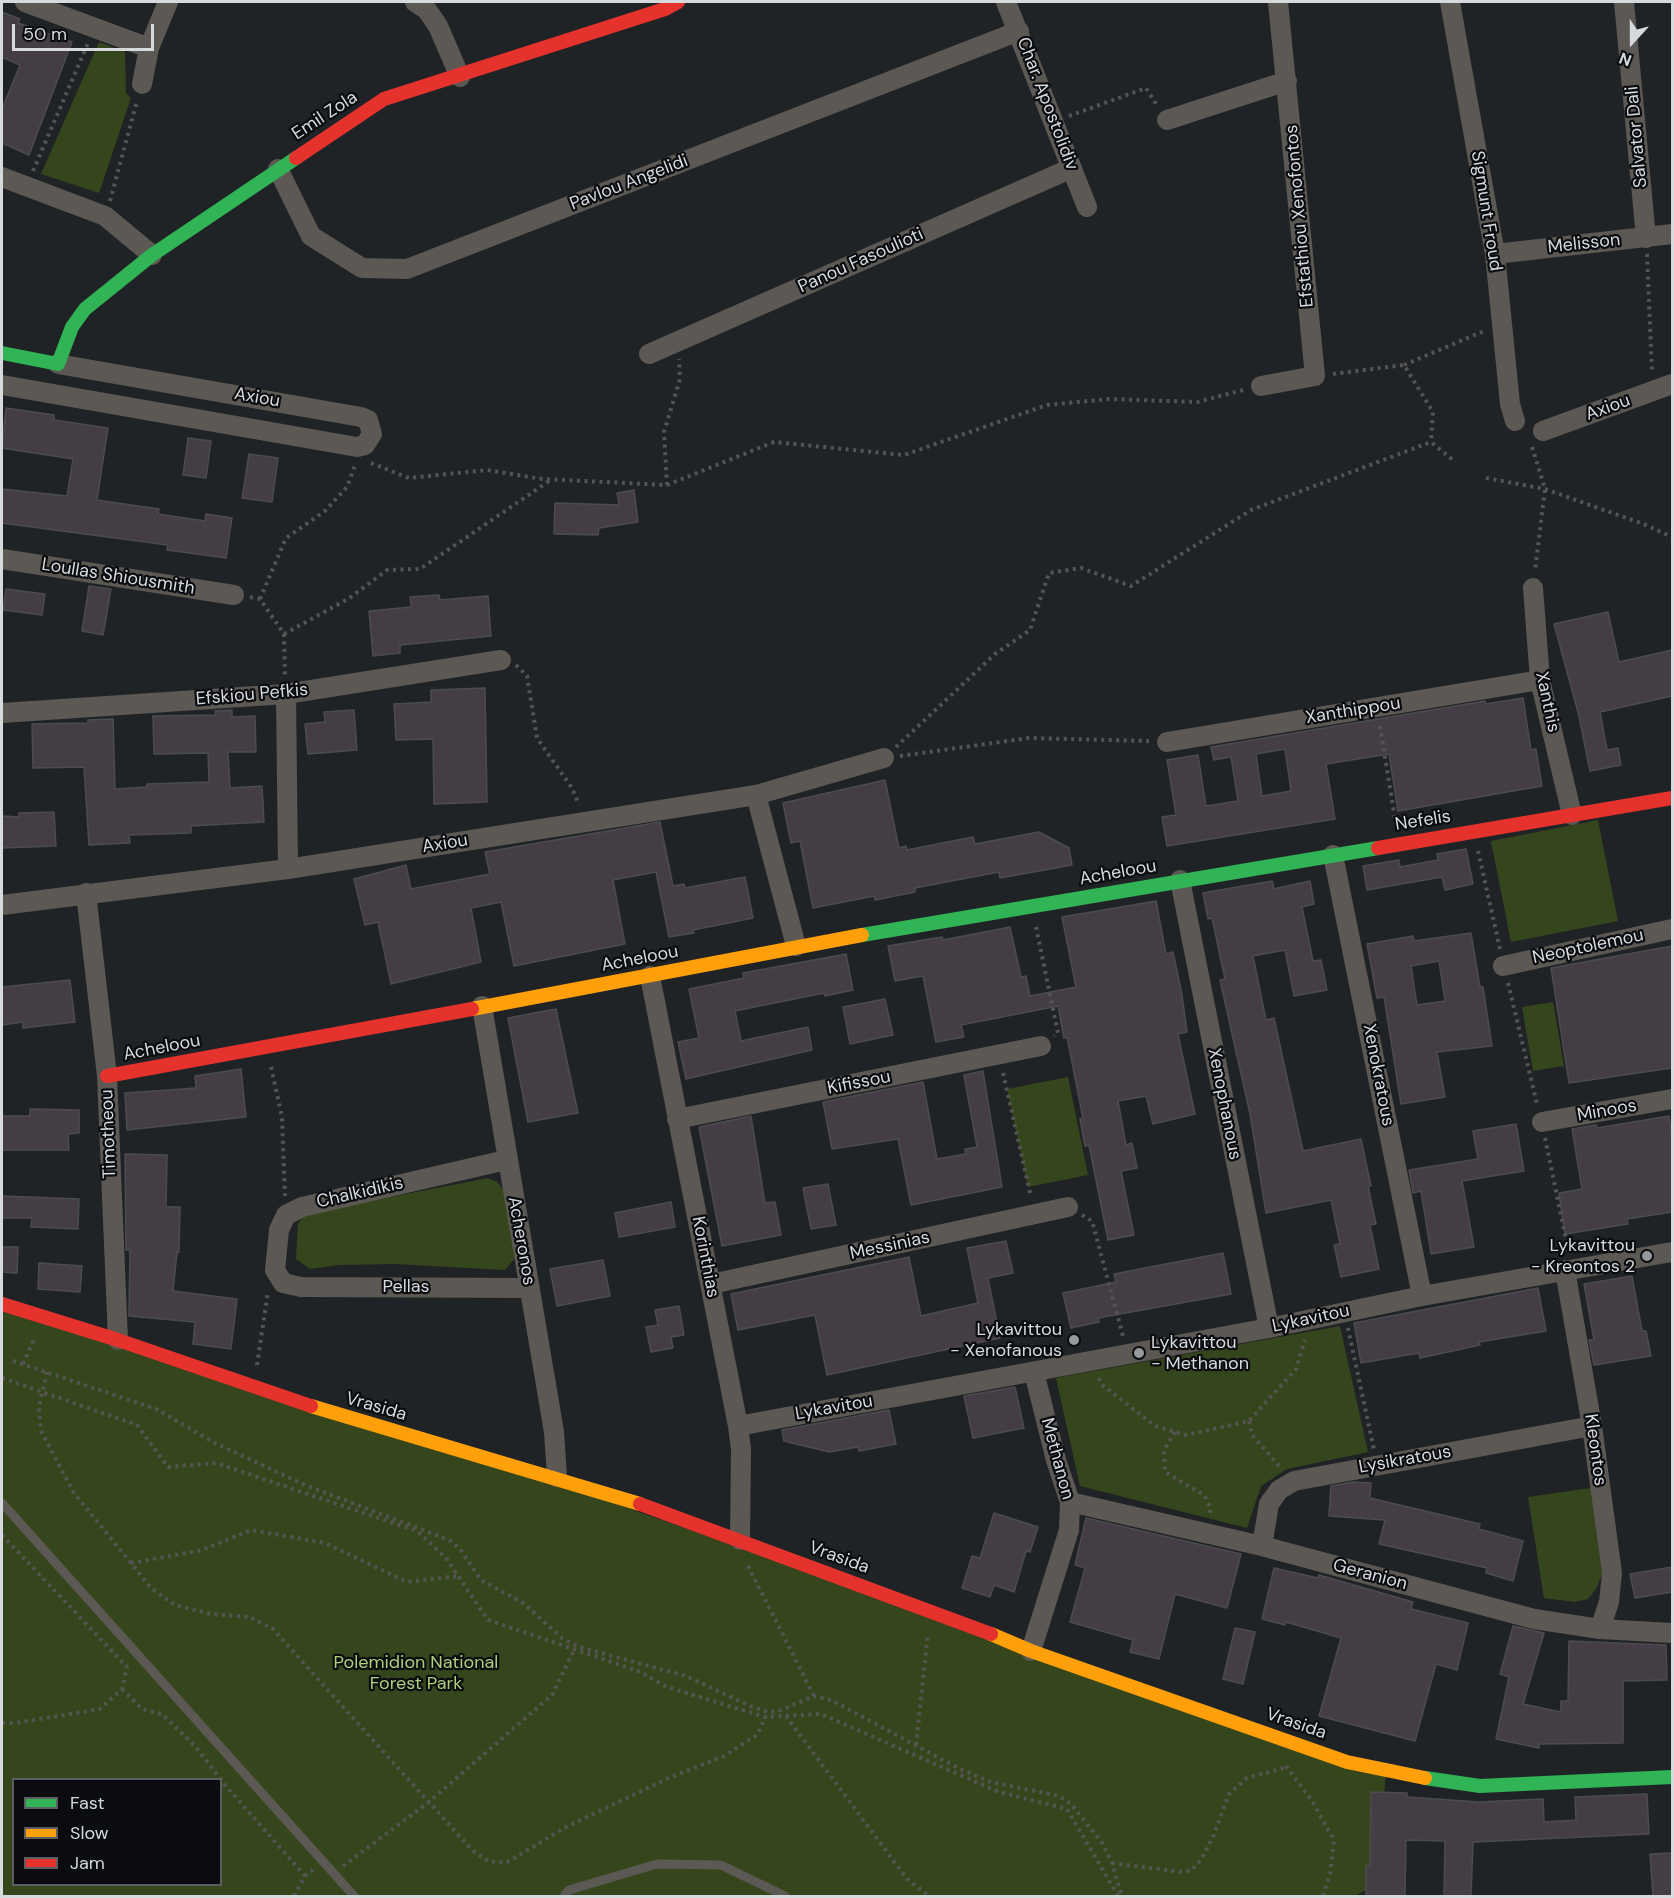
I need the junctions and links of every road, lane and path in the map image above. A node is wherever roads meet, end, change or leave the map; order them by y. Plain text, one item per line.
1 (26, 2) edge
2 (168, 2) edge
3 (415, 2) edge
4 (678, 2) edge
5 (1006, 2) edge
6 (1278, 2) edge
7 (1450, 2) edge
8 (1624, 2) edge
9 (94, 28) junction
10 (1019, 31) junction
11 (149, 48) junction
12 (460, 77) junction
13 (1287, 81) junction
14 (142, 84) joint
15 (1167, 120) joint
16 (1054, 122) junction
17 (1072, 168) junction
18 (278, 169) junction
19 (2, 177) edge
20 (27, 187) junction
21 (1087, 207) dead end
22 (105, 216) junction
23 (1672, 234) edge
24 (1646, 238) junction
25 (1495, 254) junction
26 (152, 255) junction
27 (1501, 324) junction
28 (679, 341) junction
29 (2, 354) edge
30 (649, 354) dead end
31 (58, 364) junction
32 (1404, 365) junction
33 (1315, 376) junction
34 (1672, 384) edge
35 (2, 385) edge
36 (1261, 386) joint
37 (1652, 391) junction
38 (1515, 421) dead end
39 (1537, 435) joint
40 (1431, 442) junction
41 (357, 452) junction
42 (1454, 461) dead end
43 (1486, 478) dead end
44 (552, 480) junction
45 (667, 485) junction
46 (1545, 489) junction
47 (1672, 537) edge
48 (2, 559) edge
49 (1533, 588) joint
50 (234, 595) joint
51 (260, 599) junction
52 (284, 634) junction
53 (501, 660) joint
54 (1540, 680) junction
55 (286, 694) junction
56 (1377, 707) junction
57 (2, 713) edge
58 (1167, 742) joint
59 (884, 758) junction
60 (756, 795) junction
61 (1672, 798) edge
62 (1572, 815) junction
63 (587, 822) junction
64 (1473, 831) junction
65 (1399, 844) junction
66 (1333, 855) junction
67 (288, 869) junction
68 (1180, 880) junction
69 (86, 893) junction
70 (2, 905) edge
71 (1032, 906) junction
72 (1672, 929) edge
73 (796, 946) junction
74 (1503, 966) junction
75 (650, 976) junction
76 (482, 1006) junction
77 (1041, 1046) joint
78 (266, 1047) junction
79 (998, 1054) junction
80 (107, 1076) junction
81 (1672, 1099) edge
82 (677, 1119) junction
83 (1542, 1122) junction
84 (506, 1160) junction
85 (1068, 1207) joint
86 (1036, 1214) junction
87 (286, 1215) junction
88 (1672, 1252) edge
89 (1569, 1270) junction
90 (283, 1283) junction
91 (711, 1284) junction
92 (529, 1288) junction
93 (1422, 1296) junction
94 (2, 1304) edge
95 (1345, 1312) junction
96 (42, 1316) junction
97 (1311, 1319) junction
98 (1269, 1328) junction
99 (34, 1338) junction
100 (118, 1340) junction
101 (46, 1341) dead end
102 (1128, 1354) junction
103 (13, 1361) dead end
104 (1094, 1361) junction
105 (23, 1364) junction
106 (1034, 1371) junction
107 (47, 1372) junction
108 (2, 1378) edge
109 (254, 1386) junction
110 (43, 1393) junction
111 (1249, 1421) junction
112 (738, 1426) junction
113 (1592, 1426) junction
114 (1175, 1432) junction
115 (1378, 1465) junction
116 (557, 1477) junction
117 (1294, 1481) junction
118 (1070, 1502) junction
119 (2, 1503) edge
120 (1204, 1533) junction
121 (2, 1535) edge
122 (740, 1540) junction
123 (1262, 1546) junction
124 (131, 1563) junction
125 (458, 1576) junction
126 (1600, 1629) junction
127 (928, 1632) dead end
128 (1672, 1633) edge
129 (574, 1650) junction
130 (1031, 1651) junction
131 (122, 1689) junction
132 (814, 1696) junction
133 (768, 1712) junction
134 (786, 1716) junction
135 (765, 1717) junction
136 (2, 1723) edge
137 (915, 1745) junction
138 (1281, 1760) dead end
139 (1288, 1767) junction
140 (1672, 1777) edge
141 (220, 1778) edge
142 (222, 1781) edge
143 (429, 1802) junction
144 (323, 1862) junction
145 (1113, 1863) junction
146 (333, 1873) junction
147 (305, 1876) junction
148 (294, 1896) edge
149 (354, 1896) edge
150 (564, 1896) edge
151 (784, 1896) edge
152 (929, 1896) edge
153 (1120, 1896) edge
154 (1323, 1896) edge

1 - 9 street
2 - 11 street
3 - 12 street
4 - 12 street, Emil Zola
5 - 10 street, Char. Apostolidiv
6 - 13 street, Efstathiou Xenofontos
7 - 25 street, Sigmunt Froud
8 - 24 street, Salvator Dali
9 - 11 street
9 - 20 path
10 - 16 street, Char. Apostolidiv
10 - 18 street, Pavlou Angelidi
11 - 14 street
12 - 18 street, Emil Zola
13 - 15 street
13 - 33 street, Efstathiou Xenofontos
14 - 22 path
15 - 16 path
16 - 17 street, Char. Apostolidiv
17 - 21 street, Char. Apostolidiv
17 - 28 street, Panou Fasoulioti
18 - 26 street, Emil Zola
19 - 20 street
20 - 22 street
22 - 26 street
23 - 24 street, Melisson
24 - 25 street, Melisson
24 - 37 path
25 - 27 street, Sigmunt Froud
26 - 31 street, Emil Zola
27 - 32 path
27 - 38 street, Sigmunt Froud
28 - 30 street, Panou Fasoulioti
28 - 45 path
29 - 31 street, Axiou
31 - 41 street, Axiou
32 - 33 path
32 - 40 path
33 - 36 street
34 - 37 street, Axiou
35 - 41 street, Axiou
36 - 45 path
37 - 39 street, Axiou
39 - 46 path
40 - 42 path
40 - 59 path
41 - 44 path
41 - 51 path
43 - 46 path
44 - 45 path
44 - 52 path
46 - 47 path
46 - 49 path
48 - 50 street, Loullas Shiousmith
49 - 54 street, Xanthis
50 - 51 path
51 - 52 path
52 - 55 path
53 - 55 street, Efskiou Pefkis
53 - 63 path
54 - 56 street, Xanthippou
54 - 62 street, Xanthis
55 - 57 street, Efskiou Pefkis
55 - 67 street
56 - 58 street, Xanthippou
56 - 65 path
58 - 59 path
59 - 60 street, Axiou
60 - 63 street, Axiou
60 - 73 street
61 - 62 street, Nefelis
62 - 64 street, Nefelis
63 - 67 street, Axiou
64 - 65 street, Nefelis
64 - 74 path
65 - 66 street, Nefelis
66 - 68 street, Nefelis
66 - 93 street, Xenokratous
67 - 69 street, Axiou
68 - 71 street, Acheloou
68 - 98 street, Xenophanous
69 - 70 street, Axiou
69 - 80 street, Timotheou
71 - 73 street, Acheloou
71 - 77 path
72 - 74 street, Neoptolemou
73 - 75 street, Acheloou
74 - 83 path
75 - 76 street, Acheloou
75 - 82 street, Korinthias
76 - 78 street, Acheloou
76 - 84 street, Acheronos
77 - 79 street, Kifissou
78 - 80 street, Acheloou
78 - 87 path
79 - 82 street, Kifissou
79 - 86 path
80 - 100 street, Timotheou
81 - 83 street, Minoos
82 - 91 street, Korinthias
83 - 89 path
84 - 87 street, Chalkidikis
84 - 92 street, Acheronos
85 - 86 street, Messinias
85 - 102 path
86 - 91 street, Messinias
87 - 90 street
88 - 89 street, Lykavitou
89 - 93 street, Lykavitou
89 - 113 street, Kleontos
90 - 92 street, Pellas
90 - 109 path
91 - 112 street, Korinthias
92 - 116 street, Acheronos
93 - 95 street, Lykavitou
94 - 96 street, Vrasida
95 - 97 street, Lykavitou
95 - 115 path
96 - 99 path
96 - 100 street, Vrasida
97 - 98 street, Lykavitou
97 - 111 path
98 - 102 street, Lykavitou
99 - 101 path
99 - 105 path
100 - 109 street, Vrasida
102 - 104 street, Lykavitou
103 - 105 path
104 - 106 street, Lykavitou
104 - 114 path
105 - 107 path
106 - 112 street, Lykavitou
106 - 118 street, Methanon
107 - 110 path
107 - 133 path
108 - 110 path
109 - 116 street, Vrasida
110 - 124 path
110 - 125 path
111 - 114 path
111 - 117 path
112 - 122 street, Korinthias
113 - 115 street, Lysikratous
113 - 126 street, Kleontos
114 - 120 path
115 - 117 street, Lysikratous
116 - 122 street, Vrasida
117 - 123 street, Lysikratous
118 - 120 street, Geranion
118 - 130 street, Methanon
119 - 144 lane
120 - 123 street, Geranion
121 - 131 path
122 - 130 street, Vrasida
122 - 132 path
123 - 126 street, Geranion
124 - 125 path
124 - 143 path
125 - 129 path
126 - 128 street, Geranion
127 - 137 path
129 - 135 path
129 - 143 path
130 - 140 street, Vrasida
131 - 136 path
131 - 141 path
132 - 133 path
132 - 137 path
133 - 135 path
134 - 135 path
134 - 152 path
134 - 153 path
135 - 143 path
137 - 145 path
138 - 139 path
139 - 145 path
139 - 154 path
142 - 147 path
143 - 146 path
144 - 146 lane
144 - 147 path
145 - 153 path
146 - 149 lane
147 - 148 path
150 - 151 lane

